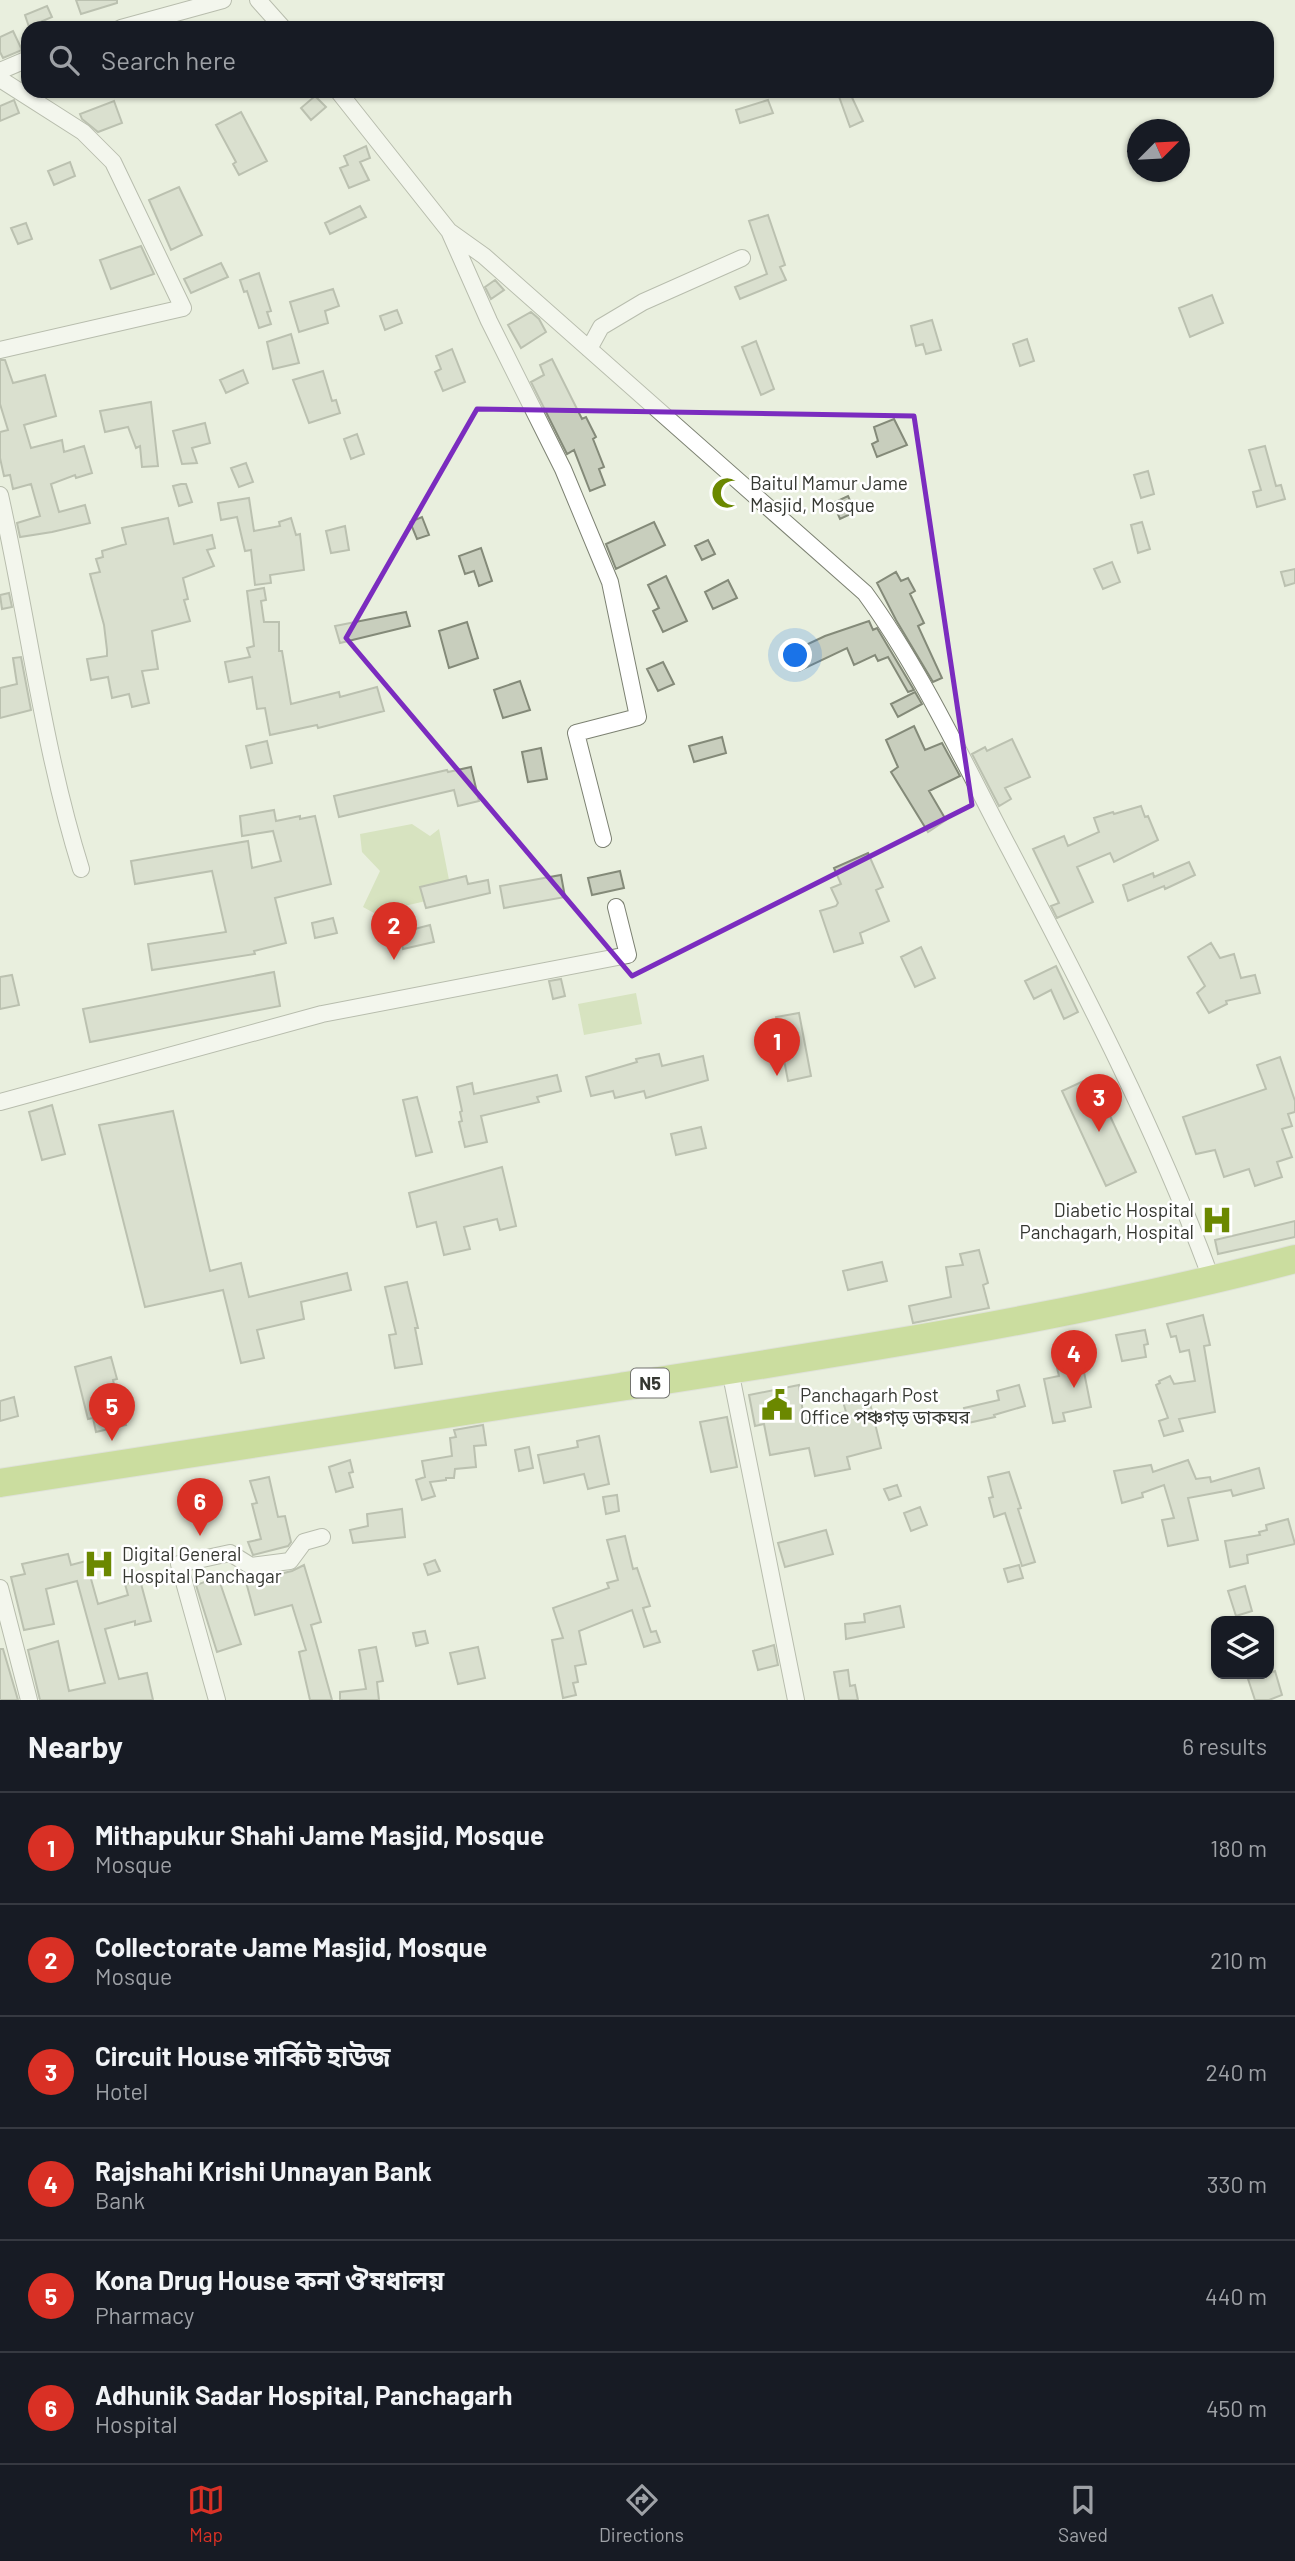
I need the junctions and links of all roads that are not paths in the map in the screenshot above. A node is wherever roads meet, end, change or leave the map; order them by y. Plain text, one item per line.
1 (223, 0) edge
2 (258, 0) edge
3 (146, 21) edge
4 (277, 21) edge
5 (21, 62) edge
6 (0, 71) edge
7 (0, 79) edge
8 (21, 92) edge
9 (30, 98) edge
10 (344, 98) edge
11 (449, 231) junction
12 (742, 258) dead end
13 (0, 349) edge
14 (589, 349) junction
15 (0, 495) edge
16 (603, 839) dead end
17 (81, 869) dead end
18 (616, 907) dead end
19 (0, 1102) edge
20 (1295, 1259) edge
21 (1212, 1281) junction
22 (730, 1370) junction
23 (0, 1483) edge
24 (321, 1537) dead end
25 (0, 1588) edge
26 (29, 1700) edge
27 (217, 1700) edge
28 (796, 1700) edge

1 - 3 street
2 - 4 street
5 - 6 street
7 - 8 street
9 - 13 street
10 - 11 street
11 - 14 street
11 - 16 street
12 - 14 street
14 - 21 street
15 - 17 street
18 - 19 street
20 - 21 highway, N5
21 - 22 highway, N5
22 - 23 highway, N5
22 - 28 street
24 - 27 street
25 - 26 street

